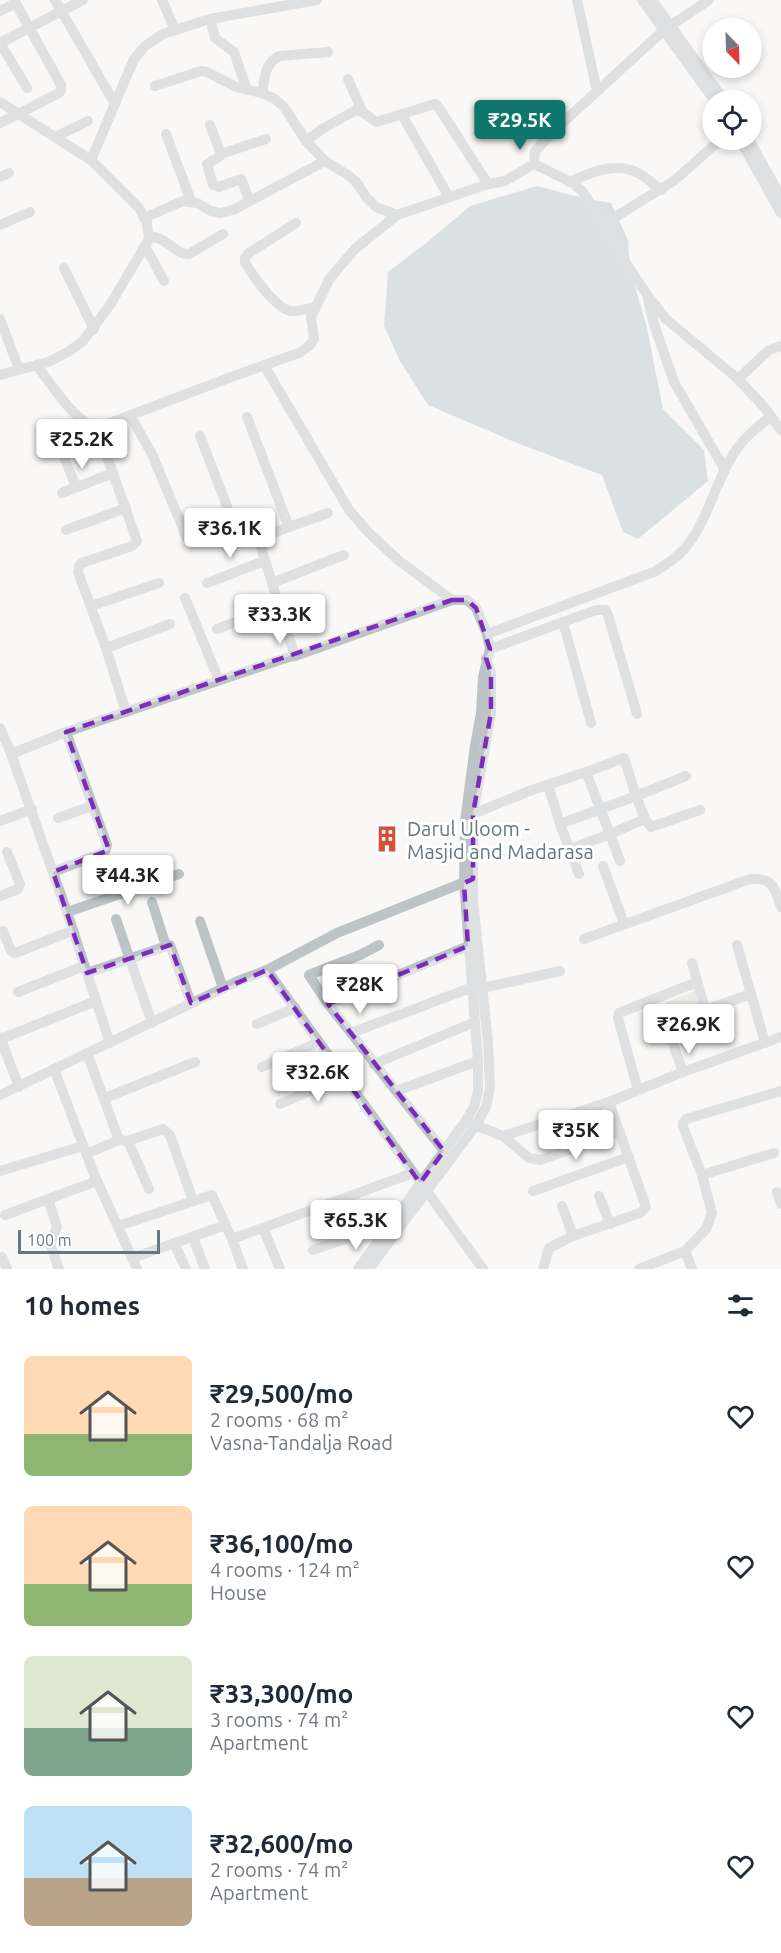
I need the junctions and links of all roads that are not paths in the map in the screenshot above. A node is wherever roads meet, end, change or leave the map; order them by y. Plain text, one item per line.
1 (55, 0) edge
2 (83, 0) edge
3 (162, 0) edge
4 (317, 0) edge
5 (577, 0) edge
6 (642, 0) edge
7 (652, 0) edge
8 (709, 0) edge
9 (15, 2) edge
10 (0, 11) edge
11 (61, 11) junction
12 (210, 19) junction
13 (29, 28) junction
14 (668, 28) junction
15 (175, 30) junction
16 (1, 41) edge
17 (328, 52) dead end
18 (348, 79) dead end
19 (155, 86) dead end
20 (27, 88) dead end
21 (247, 90) junction
22 (708, 90) edge
23 (716, 90) edge
24 (597, 91) junction
25 (262, 93) junction
26 (0, 102) edge
27 (115, 104) junction
28 (362, 111) junction
29 (20, 113) junction
30 (402, 115) junction
31 (88, 121) dead end
32 (0, 123) edge
33 (210, 125) dead end
34 (166, 134) dead end
35 (57, 136) junction
36 (266, 139) dead end
37 (306, 141) junction
38 (709, 150) edge
39 (748, 150) edge
40 (755, 150) edge
41 (221, 154) junction
42 (91, 160) junction
43 (325, 161) junction
44 (534, 164) junction
45 (773, 181) edge
46 (569, 182) junction
47 (488, 184) junction
48 (661, 190) junction
49 (449, 197) junction
50 (781, 197) edge
51 (191, 201) junction
52 (250, 201) junction
53 (30, 212) dead end
54 (781, 213) edge
55 (397, 215) junction
56 (144, 218) junction
57 (296, 223) dead end
58 (604, 224) junction
59 (0, 225) edge
60 (223, 234) dead end
61 (147, 241) junction
62 (64, 268) dead end
63 (164, 281) dead end
64 (648, 296) junction
65 (313, 312) junction
66 (0, 319) edge
67 (94, 329) junction
68 (779, 346) edge
69 (36, 365) junction
70 (264, 365) junction
71 (19, 369) junction
72 (0, 375) edge
73 (738, 379) junction
74 (130, 415) junction
75 (771, 416) junction
76 (247, 417) dead end
77 (97, 428) junction
78 (781, 430) edge
79 (200, 436) dead end
80 (61, 449) dead end
81 (725, 470) junction
82 (113, 473) junction
83 (76, 488) junction
84 (62, 493) dead end
85 (126, 508) junction
86 (328, 513) dead end
87 (233, 522) junction
88 (289, 527) junction
89 (66, 530) dead end
90 (259, 538) junction
91 (344, 555) dead end
92 (264, 561) junction
93 (159, 582) dead end
94 (207, 583) dead end
95 (272, 583) junction
96 (184, 598) dead end
97 (452, 600) junction
98 (91, 606) junction
99 (279, 606) junction
100 (563, 622) junction
101 (170, 624) dead end
102 (217, 629) dead end
103 (487, 634) junction
104 (106, 648) junction
105 (488, 654) junction
106 (295, 656) junction
107 (219, 680) junction
108 (126, 712) junction
109 (637, 714) dead end
110 (591, 723) dead end
111 (0, 728) edge
112 (66, 732) junction
113 (10, 751) junction
114 (586, 772) junction
115 (686, 776) dead end
116 (548, 785) junction
117 (636, 796) junction
118 (92, 806) junction
119 (32, 809) junction
120 (600, 809) junction
121 (700, 810) dead end
122 (473, 814) junction
123 (58, 818) dead end
124 (645, 819) junction
125 (0, 821) edge
126 (560, 824) junction
127 (610, 834) junction
128 (570, 849) junction
129 (7, 852) dead end
130 (620, 861) dead end
131 (603, 866) dead end
132 (53, 873) junction
133 (179, 874) dead end
134 (579, 874) dead end
135 (468, 881) junction
136 (0, 896) edge
137 (152, 902) dead end
138 (781, 907) edge
139 (67, 912) junction
140 (116, 919) dead end
141 (200, 921) dead end
142 (624, 924) junction
143 (3, 931) dead end
144 (72, 931) junction
145 (584, 939) dead end
146 (379, 945) dead end
147 (737, 945) dead end
148 (166, 946) junction
149 (468, 946) junction
150 (128, 959) junction
151 (692, 963) dead end
152 (85, 969) junction
153 (267, 970) junction
154 (560, 971) dead end
155 (697, 982) junction
156 (478, 987) junction
157 (223, 988) junction
158 (18, 992) dead end
159 (751, 994) junction
160 (96, 1001) junction
161 (191, 1004) junction
162 (328, 1004) junction
163 (295, 1008) junction
164 (705, 1009) junction
165 (475, 1022) junction
166 (152, 1023) junction
167 (257, 1024) dead end
168 (351, 1034) junction
169 (781, 1037) edge
170 (0, 1038) edge
171 (319, 1042) junction
172 (110, 1043) junction
173 (765, 1043) junction
174 (87, 1053) junction
175 (478, 1060) junction
176 (195, 1062) dead end
177 (374, 1064) junction
178 (262, 1067) dead end
179 (54, 1069) junction
180 (683, 1072) junction
181 (344, 1076) junction
182 (19, 1087) junction
183 (638, 1090) junction
184 (781, 1090) edge
185 (396, 1091) junction
186 (0, 1095) edge
187 (105, 1098) junction
188 (609, 1102) junction
189 (280, 1104) dead end
190 (465, 1122) junction
191 (476, 1125) junction
192 (620, 1132) junction
193 (503, 1136) junction
194 (124, 1140) junction
195 (84, 1150) junction
196 (444, 1151) junction
197 (774, 1153) dead end
198 (629, 1157) junction
199 (0, 1171) edge
200 (413, 1173) junction
201 (702, 1175) junction
202 (97, 1181) junction
203 (423, 1188) junction
204 (149, 1189) dead end
205 (533, 1191) dead end
206 (777, 1192) dead end
207 (598, 1196) dead end
208 (48, 1199) junction
209 (193, 1201) junction
210 (781, 1204) edge
211 (562, 1206) dead end
212 (5, 1215) dead end
213 (390, 1224) junction
214 (610, 1224) junction
215 (226, 1225) junction
216 (118, 1226) junction
217 (263, 1228) junction
218 (573, 1236) junction
219 (193, 1237) junction
220 (232, 1239) junction
221 (174, 1243) junction
222 (313, 1250) dead end
223 (685, 1251) junction
224 (2, 1257) dead end
225 (132, 1258) junction
226 (374, 1261) edge
227 (7, 1269) edge
228 (59, 1269) edge
229 (137, 1269) edge
230 (186, 1269) edge
231 (205, 1269) edge
232 (243, 1269) edge
233 (280, 1269) edge
234 (358, 1269) edge
235 (369, 1269) edge
236 (483, 1269) edge
237 (543, 1269) edge
238 (639, 1269) edge
239 (692, 1269) edge

1 - 11 street
2 - 11 street
3 - 15 street
4 - 12 street
5 - 24 street
6 - 14 street
7 - 14 street
8 - 14 street
9 - 10 street
9 - 13 street
11 - 13 street
11 - 27 street
12 - 15 street
12 - 21 street
13 - 16 street
13 - 29 street
14 - 22 street
14 - 23 street
14 - 24 street
15 - 27 street
16 - 20 street
17 - 25 street
18 - 28 street
19 - 21 street
21 - 25 street
24 - 44 street
25 - 37 street
26 - 29 street
27 - 42 street
28 - 30 street
28 - 37 street
29 - 32 street
29 - 35 street
30 - 47 street
30 - 49 street
31 - 35 street
33 - 41 street
34 - 51 street
35 - 42 street
36 - 41 street
37 - 43 street
38 - 48 street
39 - 45 street
40 - 45 street
41 - 52 street
42 - 56 street
43 - 52 street
43 - 55 street
44 - 46 street
44 - 47 street
45 - 50 street
45 - 54 street
46 - 48 street
46 - 58 street
47 - 49 street
48 - 58 street
49 - 55 street
51 - 52 street
51 - 56 street
53 - 59 street
55 - 65 street
56 - 61 street
57 - 65 street
58 - 64 street
60 - 61 street
61 - 63 street
61 - 67 street
62 - 67 street
64 - 73 street
64 - 81 street
65 - 70 street
66 - 71 street
67 - 69 street
68 - 73 street
69 - 71 street
69 - 77 street
70 - 74 street
70 - 97 street
71 - 72 street
73 - 75 street
74 - 77 street
74 - 87 street
75 - 78 street
75 - 81 street
76 - 88 street
77 - 82 street
79 - 87 street
80 - 83 street
81 - 103 street
82 - 83 street
82 - 85 street
83 - 84 street
85 - 89 street
85 - 98 street
86 - 88 street
87 - 90 street
88 - 90 street
90 - 92 street
91 - 95 street
92 - 94 street
92 - 95 street
93 - 98 street
95 - 99 street
96 - 107 street
97 - 103 street
97 - 106 street
98 - 104 street
99 - 102 street
99 - 106 street
100 - 105 street
100 - 109 street
100 - 110 street
101 - 104 street
103 - 105 street
104 - 108 street
105 - 122 street
105 - 135 street
106 - 107 street
107 - 108 street
108 - 112 street
111 - 113 street
112 - 113 street
112 - 118 street
113 - 119 street
114 - 116 street
114 - 117 street
114 - 120 street
115 - 117 street
116 - 122 street
116 - 126 street
117 - 120 street
117 - 124 street
118 - 123 street
118 - 132 street
119 - 125 street
119 - 132 street
120 - 126 street
120 - 127 street
121 - 124 street
122 - 135 street
124 - 127 street
126 - 128 street
127 - 128 street
127 - 130 street
128 - 134 street
129 - 136 street
131 - 142 street
132 - 139 street
133 - 139 street
135 - 149 street
135 - 153 street
135 - 156 street
137 - 148 street
138 - 142 street
139 - 144 street
140 - 150 street
141 - 157 street
142 - 145 street
143 - 144 street
144 - 152 street
146 - 162 street
147 - 159 street
148 - 150 street
148 - 161 street
149 - 156 street
149 - 162 street
150 - 152 street
150 - 166 street
151 - 155 street
152 - 158 street
152 - 160 street
153 - 157 street
153 - 163 street
154 - 156 street
155 - 164 street
155 - 183 street
156 - 165 street
156 - 168 street
156 - 191 street
157 - 161 street
159 - 164 street
159 - 173 street
160 - 170 street
160 - 172 street
161 - 166 street
162 - 168 street
163 - 167 street
163 - 171 street
164 - 180 street
165 - 175 street
165 - 177 street
166 - 172 street
168 - 177 street
169 - 173 street
170 - 182 street
171 - 178 street
171 - 181 street
172 - 174 street
173 - 180 street
174 - 179 street
174 - 187 street
175 - 185 street
175 - 190 street
176 - 187 street
177 - 185 street
179 - 182 street
179 - 195 street
180 - 183 street
181 - 189 street
181 - 200 street
182 - 186 street
183 - 188 street
184 - 201 street
185 - 196 street
187 - 194 street
188 - 192 street
188 - 193 street
190 - 191 street
190 - 196 street
191 - 193 street
191 - 203 street
192 - 193 street
192 - 198 street
194 - 195 street
194 - 204 street
194 - 209 street
195 - 199 street
195 - 202 street
196 - 203 street
197 - 201 street
198 - 205 street
198 - 214 street
200 - 203 street
200 - 217 street
201 - 223 street
202 - 208 street
202 - 216 street
203 - 213 street
203 - 226 street
203 - 236 street
206 - 210 street
207 - 214 street
208 - 212 street
208 - 228 street
209 - 215 street
209 - 216 street
211 - 218 street
213 - 222 street
213 - 226 street
214 - 218 street
215 - 219 street
215 - 220 street
216 - 225 street
217 - 220 street
217 - 233 street
218 - 237 street
219 - 221 street
219 - 231 street
220 - 232 street
221 - 225 street
221 - 230 street
223 - 238 street
223 - 239 street
224 - 227 street
225 - 229 street
226 - 234 street
226 - 235 street

